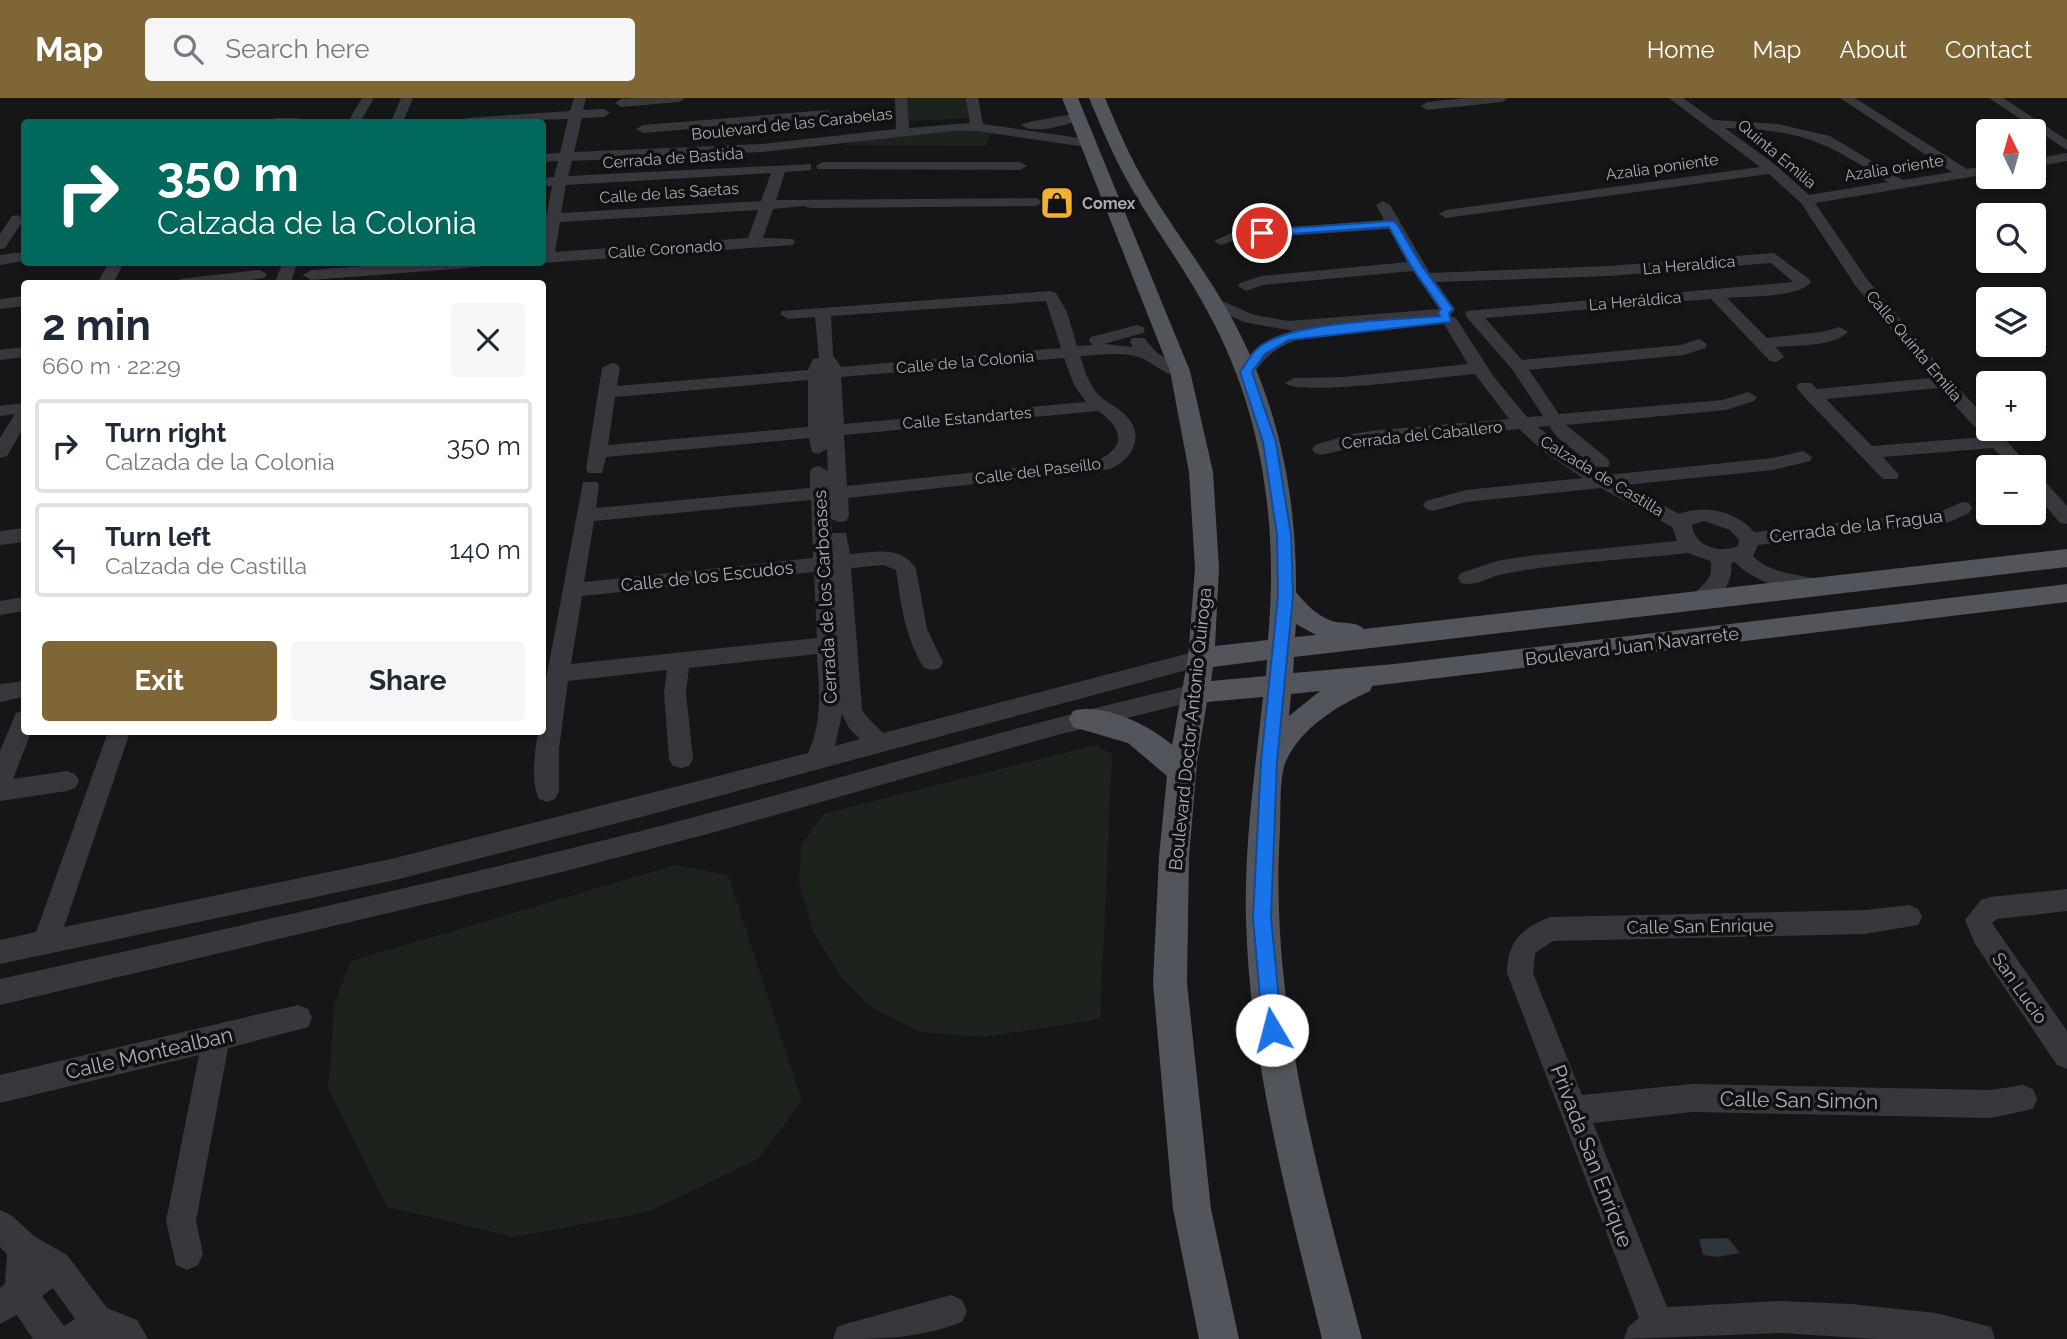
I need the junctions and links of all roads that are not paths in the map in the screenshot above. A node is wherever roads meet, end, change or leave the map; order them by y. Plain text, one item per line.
1 (368, 98) edge
2 (407, 98) edge
3 (580, 98) edge
4 (679, 98) edge
5 (901, 98) edge
6 (972, 98) edge
7 (1502, 98) edge
8 (1675, 98) edge
9 (1874, 98) edge
10 (1995, 98) edge
11 (1848, 99) edge
12 (830, 100) dead end
13 (647, 101) junction
14 (1087, 102) edge
15 (621, 103) dead end
16 (1427, 106) dead end
17 (604, 113) dead end
18 (577, 114) junction
19 (827, 114) junction
20 (356, 119) edge
21 (398, 119) edge
22 (508, 119) edge
23 (977, 124) junction
24 (1711, 124) junction
25 (902, 128) junction
26 (829, 137) junction
27 (1086, 143) junction
28 (2067, 146) edge
29 (546, 151) edge
30 (568, 153) junction
31 (546, 157) edge
32 (2067, 157) edge
33 (2046, 161) edge
34 (822, 166) dead end
35 (1020, 166) dead end
36 (806, 167) dead end
37 (780, 168) junction
38 (1772, 169) junction
39 (1976, 172) edge
40 (1965, 174) junction
41 (560, 181) junction
42 (546, 182) edge
43 (998, 184) junction
44 (1902, 184) junction
45 (844, 185) junction
46 (1806, 200) junction
47 (1036, 202) dead end
48 (768, 204) junction
49 (1383, 205) dead end
50 (1446, 214) dead end
51 (21, 218) edge
52 (548, 219) edge
53 (0, 220) edge
54 (1392, 224) junction
55 (546, 238) edge
56 (1221, 241) dead end
57 (754, 242) junction
58 (788, 242) dead end
59 (0, 245) edge
60 (1840, 252) joint
61 (21, 257) edge
62 (546, 258) edge
63 (0, 260) edge
64 (369, 266) edge
65 (342, 267) edge
66 (1421, 272) junction
67 (259, 275) dead end
68 (311, 275) dead end
69 (225, 280) edge
70 (1246, 286) dead end
71 (1797, 286) joint
72 (1716, 295) junction
73 (21, 301) edge
74 (1212, 302) junction
75 (0, 304) edge
76 (1158, 311) junction
77 (823, 312) junction
78 (788, 314) dead end
79 (1447, 316) junction
80 (1474, 316) junction
81 (1138, 330) junction
82 (1282, 331) junction
83 (1840, 332) dead end
84 (1763, 343) junction
85 (1699, 344) dead end
86 (1068, 349) junction
87 (21, 352) edge
88 (1144, 353) junction
89 (0, 355) edge
90 (1776, 357) dead end
91 (1518, 366) junction
92 (824, 367) junction
93 (611, 368) dead end
94 (1479, 368) junction
95 (1180, 371) junction
96 (1246, 372) junction
97 (1943, 382) junction
98 (1294, 383) dead end
99 (608, 392) junction
100 (1748, 397) dead end
101 (1099, 406) junction
102 (21, 408) edge
103 (0, 411) edge
104 (21, 419) edge
105 (1554, 422) junction
106 (1525, 425) junction
107 (823, 437) junction
108 (1998, 442) junction
109 (1321, 449) dead end
110 (0, 452) edge
111 (1868, 452) junction
112 (2010, 455) edge
113 (1803, 457) dead end
114 (594, 469) junction
115 (819, 472) dead end
116 (1890, 475) dead end
117 (1628, 478) junction
118 (1605, 480) junction
119 (828, 493) junction
120 (2046, 494) edge
121 (1433, 505) dead end
122 (1962, 508) dead end
123 (585, 515) junction
124 (839, 516) dead end
125 (2067, 518) edge
126 (1689, 519) junction
127 (21, 535) edge
128 (0, 538) edge
129 (839, 538) dead end
130 (1694, 547) junction
131 (1745, 547) junction
132 (1718, 556) junction
133 (2067, 558) edge
134 (831, 563) junction
135 (1468, 578) dead end
136 (1820, 587) junction
137 (573, 590) junction
138 (2067, 593) edge
139 (1285, 596) junction
140 (1698, 601) junction
141 (21, 604) edge
142 (0, 608) edge
143 (1383, 637) junction
144 (1347, 641) junction
145 (836, 644) junction
146 (1282, 649) junction
147 (1201, 658) junction
148 (679, 661) junction
149 (932, 662) dead end
150 (558, 674) junction
151 (1365, 677) junction
152 (1277, 684) junction
153 (21, 690) edge
154 (0, 693) edge
155 (1196, 693) junction
156 (841, 711) junction
157 (1083, 719) junction
158 (21, 727) edge
159 (118, 735) edge
160 (878, 743) junction
161 (681, 759) dead end
162 (817, 760) junction
163 (1269, 762) junction
164 (1182, 773) junction
165 (67, 781) dead end
166 (0, 782) edge
167 (0, 791) edge
168 (547, 792) dead end
169 (496, 844) junction
170 (495, 877) junction
171 (2067, 900) edge
172 (1909, 917) dead end
173 (46, 942) junction
174 (0, 952) edge
175 (1520, 973) joint
176 (0, 992) edge
177 (298, 1017) dead end
178 (216, 1037) junction
179 (2067, 1055) edge
180 (0, 1089) edge
181 (2024, 1099) dead end
182 (1575, 1110) junction
183 (11, 1237) edge
184 (187, 1254) dead end
185 (56, 1266) junction
186 (10, 1301) edge
187 (951, 1311) dead end
188 (86, 1331) edge
189 (1653, 1334) edge
190 (863, 1337) edge
191 (53, 1339) edge
192 (132, 1339) edge
193 (1219, 1339) edge
194 (1342, 1339) edge
195 (1979, 1339) edge

1 - 20 street
2 - 21 street
3 - 18 street
4 - 13 street
5 - 25 street
6 - 23 street
7 - 16 street
8 - 24 street, Quinta Emilia
9 - 11 street
10 - 28 street
11 - 40 street
12 - 19 street
13 - 15 street
13 - 19 street
14 - 23 street, Boulevard de las Carabelas
14 - 27 main road, Boulevard Doctor Antonio Quiroga
14 - 74 main road
17 - 18 street
18 - 22 street
18 - 30 street
19 - 26 street
23 - 25 street, Boulevard de las Carabelas
23 - 27 street, Boulevard de las Carabelas
24 - 38 street, Quinta Emilia
24 - 44 street
25 - 26 street, Boulevard de las Carabelas
26 - 30 street, Boulevard de las Carabelas
26 - 45 street
27 - 76 main road, Boulevard Doctor Antonio Quiroga
29 - 30 street, Boulevard de las Carabelas
30 - 31 street, Boulevard de las Carabelas
30 - 41 street
32 - 33 street
34 - 45 street
35 - 43 street
36 - 37 street, Cerrada de Bastida
37 - 41 street, Cerrada de Bastida
37 - 48 street
38 - 46 street, Quinta Emilia
38 - 50 street, Azalia poniente
39 - 40 street, Azalia oriente
40 - 44 street, Azalia oriente
41 - 42 street, Cerrada de Bastida
41 - 52 street
43 - 45 street
43 - 45 street
43 - 47 street
44 - 46 street, Azalia oriente
45 - 48 street, Calle de las Saetas
46 - 60 street, Quinta Emilia
48 - 52 street, Calle de las Saetas
48 - 57 street
49 - 54 street, Calzada de Castilla
51 - 53 street
51 - 59 street
52 - 55 street
54 - 56 street
54 - 66 street, Calzada de Castilla
57 - 58 street, Calle Coronado
57 - 62 street, Calle Coronado
60 - 97 street, Calle Quinta Emilia
61 - 63 street
64 - 65 street
65 - 68 street
66 - 70 street
66 - 71 street, La Heraldica
66 - 79 street, Calzada de Castilla
67 - 69 street
71 - 72 street, La Heráldica
72 - 80 street, La Heráldica
72 - 84 street
73 - 75 street
74 - 82 street
74 - 96 main road
76 - 81 street, Calle de la Colonia
76 - 95 main road, Boulevard Doctor Antonio Quiroga
77 - 78 street, Calle del Paseíllo
77 - 86 street, Calle del Paseíllo
77 - 92 street
79 - 80 street
79 - 82 street
79 - 94 street, Calzada de Castilla
80 - 91 street, Calzada de Castilla
81 - 86 street, Calle de la Colonia
81 - 88 street
82 - 96 street
83 - 84 street
84 - 90 street
85 - 91 street
86 - 88 street, Calle de la Colonia
86 - 92 street, Calle de la Colonia
86 - 101 street, Calle del Paseíllo
87 - 89 street
88 - 95 street, Calle de la Colonia
91 - 105 street, Calzada de Castilla
92 - 99 street, Calle de la Colonia
92 - 107 street
93 - 99 street
94 - 98 street
94 - 106 street, Calzada de Castilla
95 - 147 main road, Boulevard Doctor Antonio Quiroga
96 - 139 main road
97 - 108 street, Calle Quinta Emilia
97 - 111 street
99 - 114 street
100 - 105 street, Cerrada del Caballero
101 - 107 street, Calle Estandartes
101 - 119 street, Calle del Paseíllo
102 - 103 street
104 - 110 street
105 - 106 street, Cerrada del Caballero
105 - 117 street, Calzada de Castilla
106 - 109 street, Cerrada del Caballero
106 - 118 street, Calzada de Castilla
107 - 114 street, Calle Estandartes
107 - 119 street
108 - 111 street
108 - 112 street, Calle Quinta Emilia
111 - 116 street
113 - 117 street
114 - 123 street
115 - 119 street, Cerrada de los Carboases
117 - 118 street
117 - 126 street, Calzada de Castilla
118 - 121 street
118 - 126 street, Calzada de Castilla
119 - 123 street, Calle del Paseíllo
119 - 124 street
119 - 134 street, Cerrada de los Carboases
120 - 125 street
122 - 131 street, Cerrada de la Fragua
123 - 137 street
126 - 130 street
126 - 131 street
127 - 128 street
129 - 134 street, Cerrada de los Carboases
130 - 132 street
130 - 135 street
131 - 132 street
131 - 136 street
132 - 140 street
133 - 136 main road, Boulevard Juan Navarrete
134 - 137 street, Calle de los Escudos
134 - 145 street, Cerrada de los Carboases
134 - 149 street, Calle de los Escudos
136 - 140 main road, Boulevard Juan Navarrete
137 - 150 street
138 - 151 main road, Boulevard Juan Navarrete
139 - 143 main road
139 - 146 main road
140 - 143 main road, Boulevard Juan Navarrete
141 - 142 street
143 - 144 main road, Boulevard Juan Navarrete
144 - 146 main road, Boulevard Juan Navarrete
144 - 151 main road
145 - 148 street
145 - 156 street, Cerrada de los Carboases
146 - 147 main road, Boulevard Juan Navarrete
146 - 152 main road
147 - 155 main road, Boulevard Doctor Antonio Quiroga
147 - 160 street
148 - 150 street
148 - 161 street
150 - 168 street
151 - 152 main road, Boulevard Juan Navarrete
151 - 163 main road
152 - 155 main road, Boulevard Juan Navarrete
152 - 163 main road
153 - 154 street
155 - 157 street
155 - 164 main road, Boulevard Doctor Antonio Quiroga
156 - 160 street, Cerrada de los Carboases
156 - 162 street, Cerrada de los Carboases
157 - 164 main road
157 - 170 street
158 - 166 street
159 - 173 street
160 - 162 street
162 - 169 street
163 - 194 main road
164 - 193 main road, Boulevard Doctor Antonio Quiroga
165 - 167 street
169 - 170 street
169 - 173 street
170 - 176 street
171 - 179 street, San Lucio
172 - 175 street, Calle San Enrique
173 - 174 street
175 - 182 street, Privada San Enrique
177 - 178 street, Calle Montealban
178 - 180 street, Calle Montealban
178 - 184 street
181 - 182 street, Calle San Simón
182 - 189 street, Privada San Enrique
183 - 185 street
183 - 186 street
185 - 186 street
185 - 188 street
186 - 191 street
187 - 190 street
188 - 192 street
189 - 195 street

